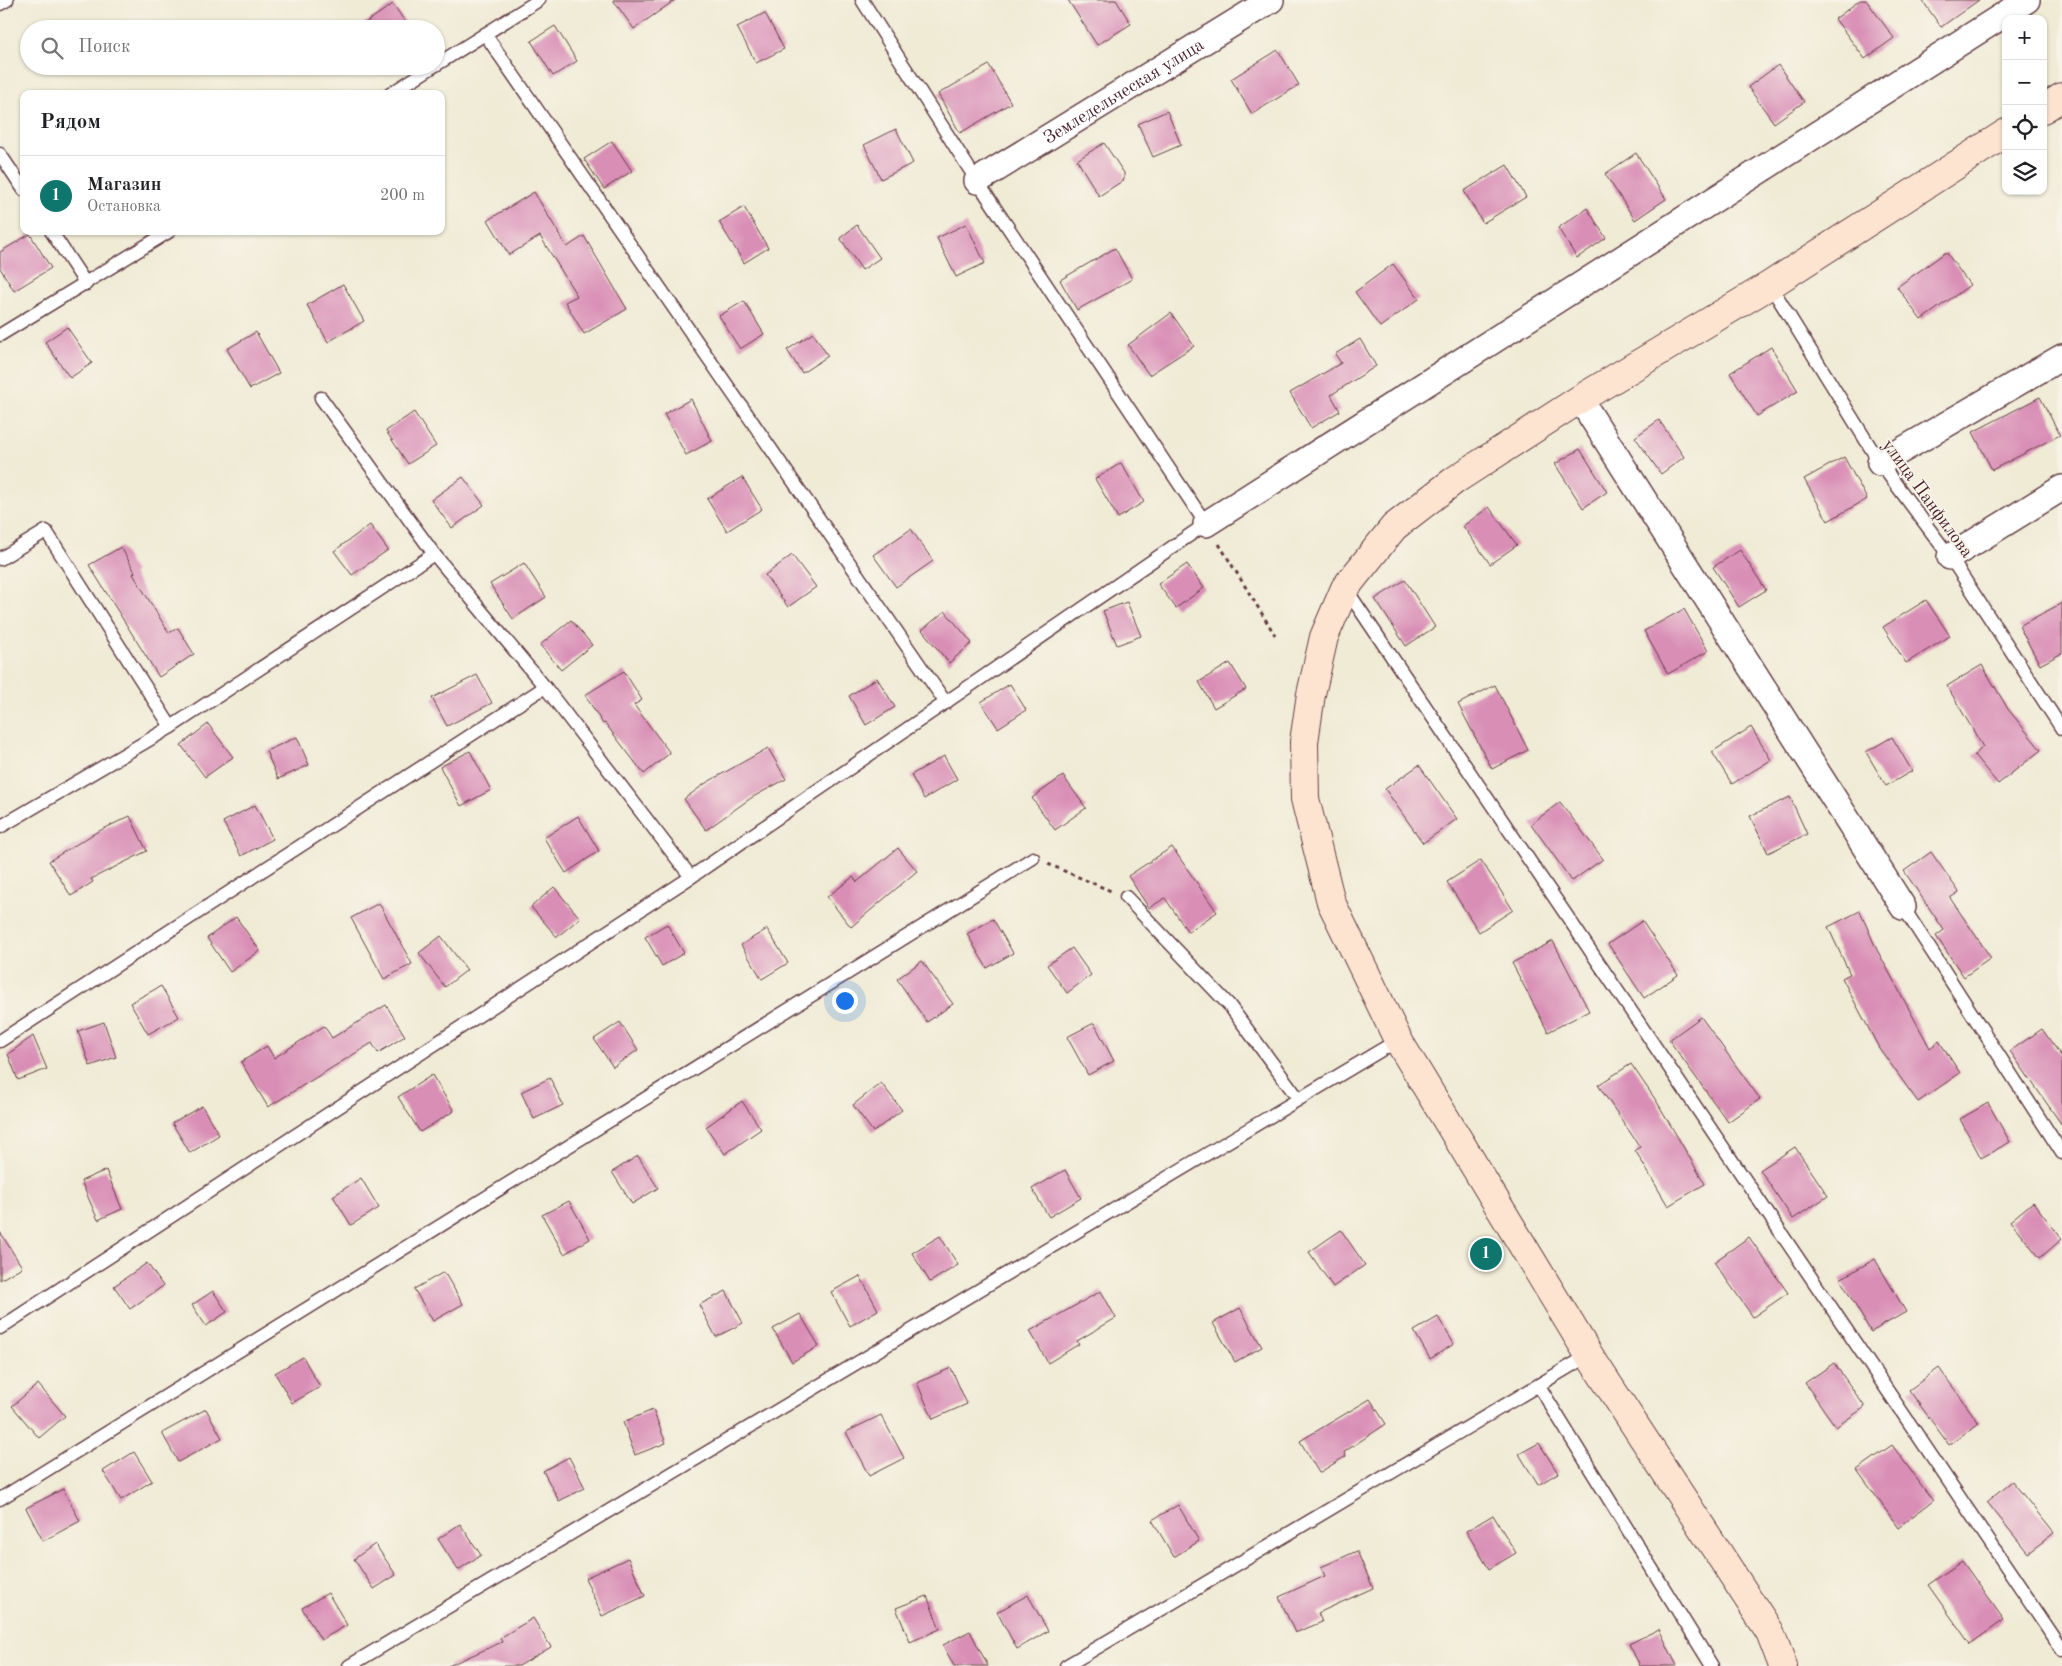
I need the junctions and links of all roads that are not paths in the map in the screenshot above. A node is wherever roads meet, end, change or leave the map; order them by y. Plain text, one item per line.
1 (7, 0) edge
2 (539, 0) edge
3 (862, 0) edge
4 (1271, 0) edge
5 (2027, 0) edge
6 (0, 4) edge
7 (485, 34) junction
8 (445, 59) edge
9 (419, 75) edge
10 (396, 90) edge
11 (2062, 97) edge
12 (2047, 106) edge
13 (2002, 136) edge
14 (0, 154) edge
15 (977, 181) junction
16 (20, 184) edge
17 (54, 235) edge
18 (164, 235) edge
19 (86, 284) junction
20 (1770, 285) junction
21 (0, 334) edge
22 (2062, 357) edge
23 (320, 398) dead end
24 (1580, 399) junction
25 (1880, 463) junction
26 (2062, 488) edge
27 (1206, 524) junction
28 (434, 554) junction
29 (1950, 557) junction
30 (0, 560) edge
31 (1345, 588) junction
32 (545, 687) junction
33 (946, 703) junction
34 (171, 727) junction
35 (2062, 729) edge
36 (0, 827) edge
37 (1033, 858) road end
38 (691, 877) junction
39 (1126, 897) road end
40 (1904, 907) joint
41 (1398, 1040) junction
42 (0, 1041) edge
43 (1298, 1098) junction
44 (2062, 1153) edge
45 (0, 1328) edge
46 (1589, 1355) junction
47 (1539, 1386) junction
48 (0, 1499) edge
49 (2062, 1649) edge
50 (349, 1666) edge
51 (1066, 1666) edge
52 (1712, 1666) edge
53 (1783, 1666) edge

1 - 6 lane
2 - 7 lane
3 - 15 lane
4 - 15 street, Земледельческая улица
5 - 27 street
7 - 8 lane
7 - 33 lane
9 - 10 lane
11 - 12 main road
13 - 20 main road
14 - 16 lane
15 - 27 lane
17 - 19 lane
18 - 19 lane
19 - 21 lane
20 - 24 main road
20 - 25 lane, улица Панфилова
22 - 25 street
23 - 28 lane
24 - 31 main road
24 - 40 street
25 - 29 lane, улица Панфилова
26 - 29 street
27 - 33 lane
28 - 32 lane
28 - 34 lane
29 - 35 lane, улица Панфилова
30 - 34 lane
31 - 41 main road
31 - 49 lane
32 - 38 lane
32 - 42 lane
33 - 38 lane
34 - 36 lane
37 - 48 lane
38 - 45 lane
39 - 43 lane
40 - 44 lane
41 - 43 lane
41 - 46 main road
43 - 50 lane
46 - 47 lane
46 - 53 main road
47 - 51 lane
47 - 52 lane

